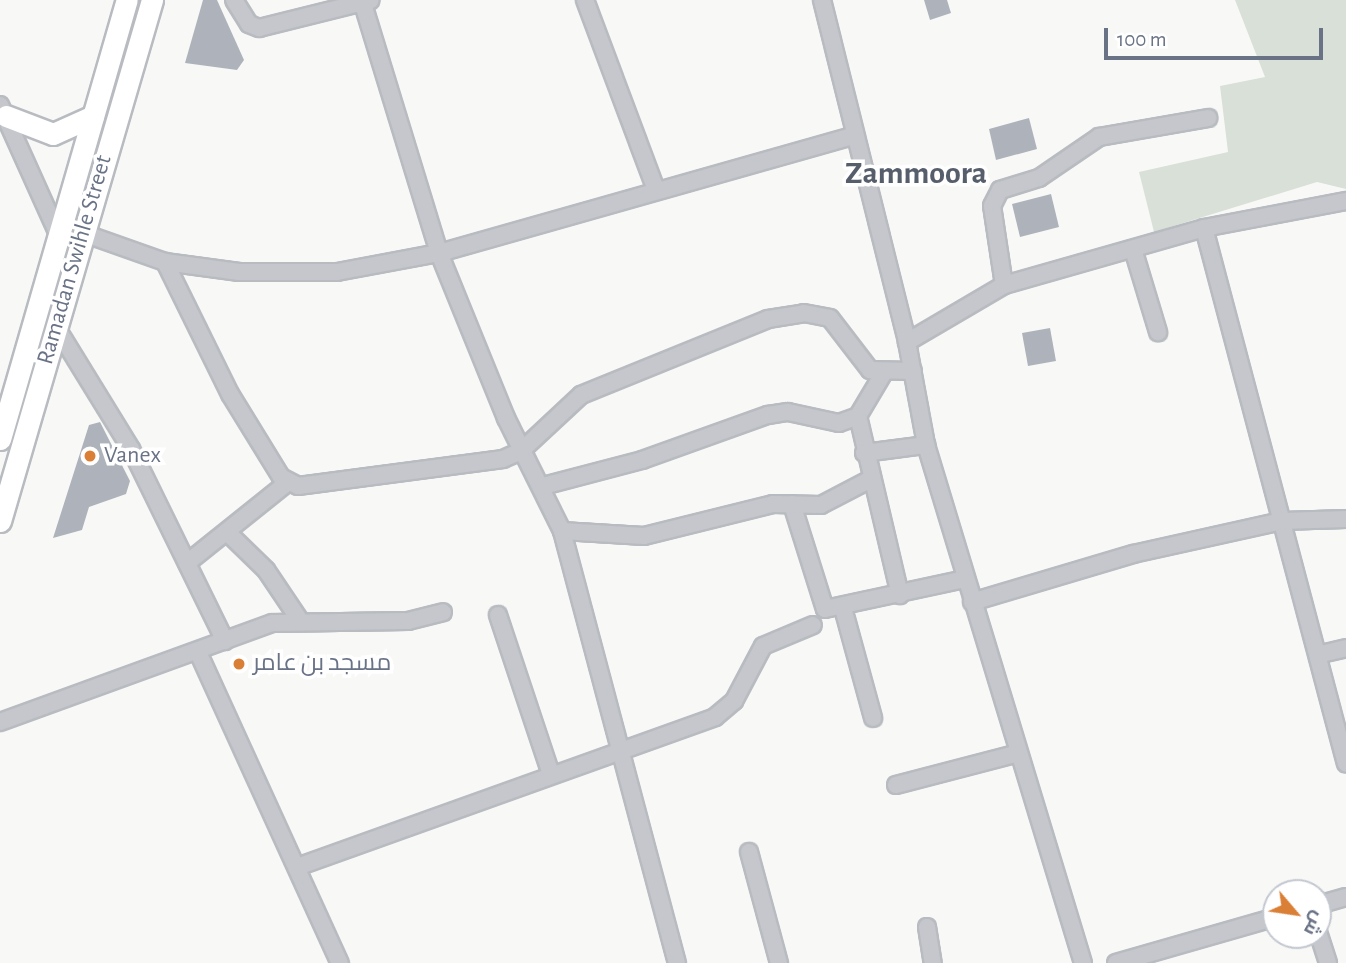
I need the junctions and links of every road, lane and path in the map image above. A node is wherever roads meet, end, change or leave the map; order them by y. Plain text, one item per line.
1 (127, 0) edge
2 (152, 0) edge
3 (234, 0) edge
4 (585, 0) edge
5 (822, 0) edge
6 (367, 2) edge
7 (3, 110) edge
8 (93, 116) junction
9 (1208, 118) dead end
10 (853, 136) junction
11 (656, 190) junction
12 (1346, 201) edge
13 (1204, 228) junction
14 (83, 233) junction
15 (59, 236) junction
16 (1133, 249) junction
17 (439, 253) junction
18 (165, 262) junction
19 (1004, 285) junction
20 (56, 327) junction
21 (1158, 332) dead end
22 (907, 342) junction
23 (913, 371) junction
24 (883, 374) junction
25 (5, 410) edge
26 (858, 416) junction
27 (0, 439) edge
28 (926, 445) junction
29 (521, 452) junction
30 (864, 453) junction
31 (871, 479) junction
32 (287, 483) junction
33 (543, 486) junction
34 (792, 504) junction
35 (1346, 519) edge
36 (0, 521) edge
37 (1282, 521) junction
38 (562, 531) junction
39 (229, 534) junction
40 (187, 563) junction
41 (965, 579) junction
42 (901, 596) junction
43 (972, 601) junction
44 (843, 608) junction
45 (443, 612) dead end
46 (498, 615) dead end
47 (299, 620) junction
48 (813, 625) dead end
49 (225, 641) junction
50 (1346, 648) edge
51 (198, 652) junction
52 (1321, 654) junction
53 (873, 718) dead end
54 (0, 722) edge
55 (619, 749) junction
56 (1015, 754) junction
57 (1346, 764) edge
58 (551, 774) junction
59 (896, 785) dead end
60 (749, 852) dead end
61 (297, 867) junction
62 (1262, 921) edge
63 (927, 926) dead end
64 (1131, 960) edge
65 (340, 963) edge
66 (677, 963) edge
67 (779, 963) edge
68 (933, 963) edge
69 (1083, 963) edge
70 (1116, 963) edge

1 - 8 main road, Ramadan Swihle Street
2 - 14 main road, Ramadan Swihle Street
3 - 6 street
4 - 11 street
5 - 10 street
6 - 17 street
7 - 8 main road
7 - 15 street
8 - 15 main road, Ramadan Swihle Street
9 - 19 street
10 - 11 street
10 - 22 street
11 - 17 street
12 - 13 street
13 - 16 street
13 - 37 street
14 - 18 street
14 - 20 main road, Ramadan Swihle Street
15 - 25 main road, Ramadan Swihle Street
16 - 19 street
16 - 21 street
17 - 18 street
17 - 29 street
18 - 32 street
19 - 22 street
20 - 36 main road, Ramadan Swihle Street
20 - 40 street
22 - 23 street
23 - 24 street
23 - 28 street
24 - 26 street
24 - 29 street
25 - 27 main road, Ramadan Swihle Street
26 - 30 street
26 - 33 street
28 - 30 street
28 - 41 street
29 - 32 street
29 - 33 street
30 - 31 street
31 - 34 street
31 - 42 street
32 - 39 street
33 - 38 street
34 - 38 street
34 - 44 street
35 - 37 street
37 - 43 street
37 - 52 street
38 - 55 street
39 - 40 street
39 - 47 street
40 - 49 street
41 - 42 street
41 - 43 street
42 - 44 street
43 - 56 street
44 - 53 street
45 - 47 street
46 - 58 street
47 - 49 street
48 - 55 street
49 - 51 street
50 - 52 street
51 - 54 street
51 - 61 street
52 - 57 street
55 - 58 street
55 - 66 street
56 - 59 street
56 - 69 street
58 - 61 street
60 - 67 street
61 - 65 street
62 - 64 street
63 - 68 street
64 - 70 street

